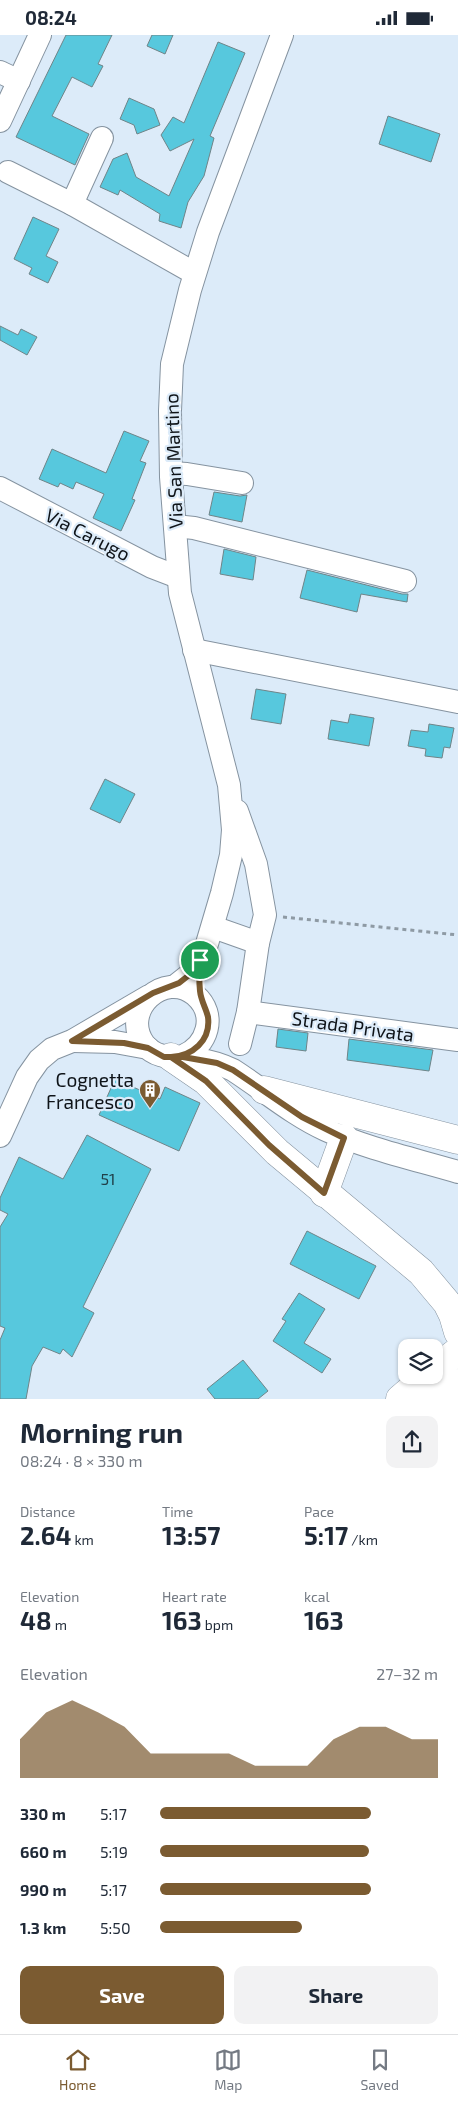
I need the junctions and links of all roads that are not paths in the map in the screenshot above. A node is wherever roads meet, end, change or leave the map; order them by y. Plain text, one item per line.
1 (40, 35) edge
2 (282, 35) edge
3 (9, 77) edge
4 (0, 121) edge
5 (102, 138) dead end
6 (8, 172) dead end
7 (72, 204) junction
8 (194, 273) junction
9 (171, 473) junction
10 (242, 483) dead end
11 (0, 488) edge
12 (175, 526) junction
13 (178, 577) junction
14 (405, 581) dead end
15 (194, 650) junction
16 (458, 703) edge
17 (231, 796) junction
18 (213, 927) junction
19 (258, 943) junction
20 (200, 960) junction
21 (174, 987) junction
22 (149, 996) junction
23 (202, 1003) junction
24 (248, 1012) junction
25 (208, 1027) junction
26 (458, 1040) edge
27 (72, 1041) junction
28 (240, 1044) dead end
29 (167, 1054) junction
30 (233, 1070) junction
31 (264, 1090) junction
32 (0, 1136) edge
33 (344, 1138) junction
34 (458, 1140) edge
35 (458, 1172) edge
36 (324, 1193) junction
37 (458, 1332) edge
38 (458, 1351) edge
39 (443, 1363) edge
40 (458, 1383) edge
41 (418, 1384) edge
42 (400, 1399) edge
43 (433, 1399) edge

1 - 3 street
2 - 8 street, Via San Martino
3 - 4 street
5 - 7 street
6 - 7 street
7 - 8 street
8 - 9 street, Via San Martino
9 - 10 street
9 - 12 street, Via San Martino
11 - 13 street, Via Carugo
12 - 13 street, Via San Martino
12 - 14 street
13 - 15 street, Via San Martino
15 - 16 street
15 - 17 street, Via San Martino
17 - 18 street, Via San Martino
17 - 19 street
18 - 19 street
18 - 20 street, Via San Martino
19 - 24 street
20 - 21 street, Via San Martino
20 - 23 street, Via San Martino
21 - 22 street
21 - 23 street
22 - 27 street
22 - 29 street
23 - 25 street
24 - 26 street, Strada Privata
24 - 28 street
25 - 29 street
25 - 30 street
27 - 29 street
27 - 32 street
29 - 30 street
29 - 36 main road
30 - 31 street
31 - 33 street
31 - 34 main road
33 - 35 street
33 - 36 main road
36 - 37 main road
38 - 39 main road
40 - 43 main road
41 - 42 main road

